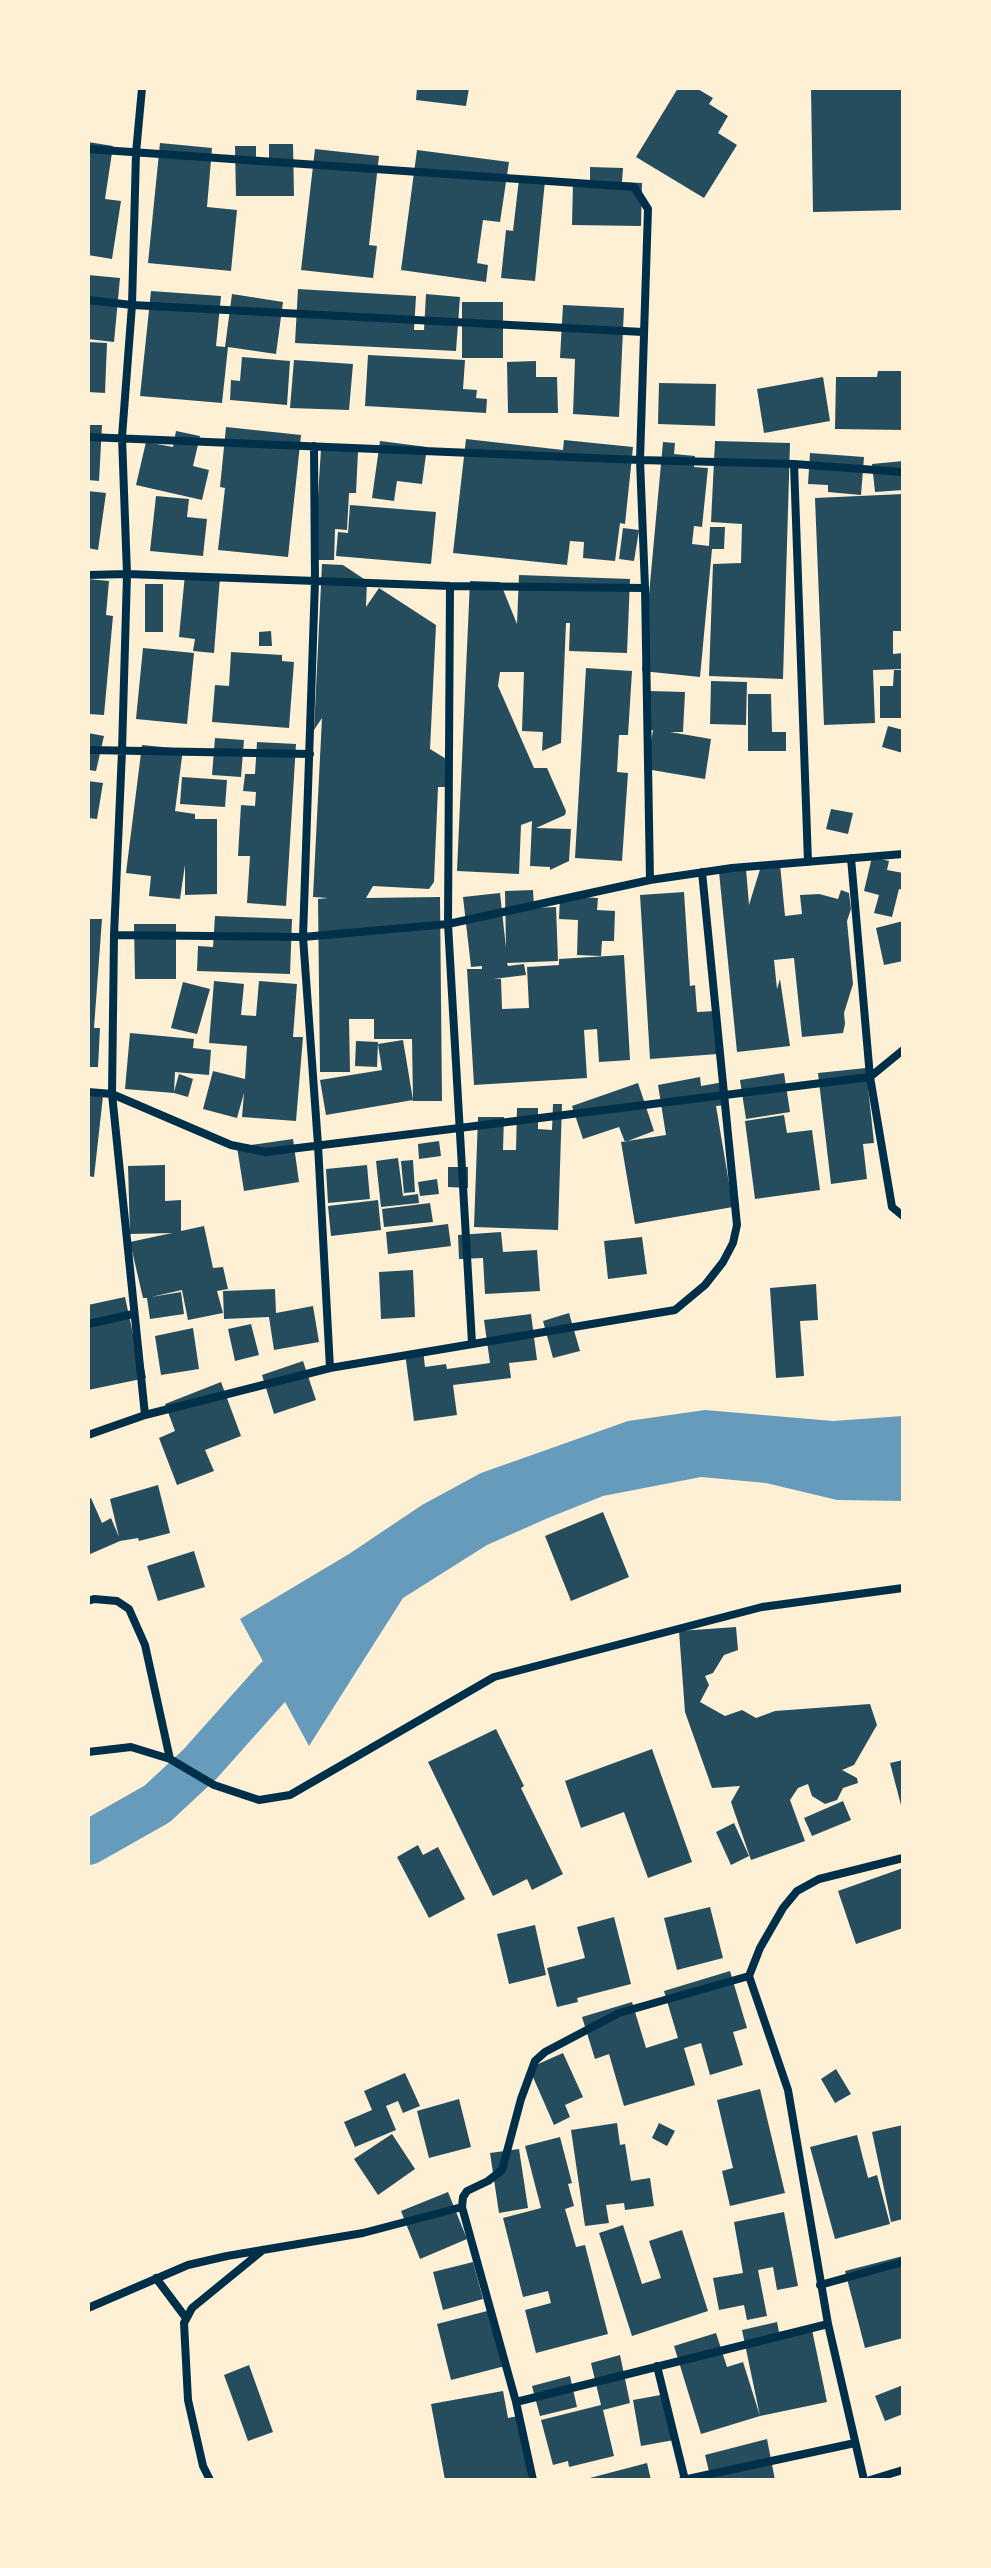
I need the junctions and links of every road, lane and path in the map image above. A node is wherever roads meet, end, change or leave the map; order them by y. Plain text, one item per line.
1 (142, 88) edge
2 (88, 149) edge
3 (136, 153) junction
4 (88, 300) edge
5 (132, 305) junction
6 (643, 332) junction
7 (88, 437) edge
8 (122, 437) junction
9 (314, 446) junction
10 (640, 460) junction
11 (794, 464) junction
12 (903, 472) edge
13 (127, 574) junction
14 (88, 575) edge
15 (315, 581) junction
16 (450, 586) junction
17 (645, 588) junction
18 (88, 750) edge
19 (122, 751) junction
20 (310, 754) junction
21 (903, 854) edge
22 (851, 858) junction
23 (808, 862) junction
24 (702, 872) junction
25 (650, 880) junction
26 (448, 924) junction
27 (114, 935) junction
28 (303, 937) junction
29 (903, 1050) edge
30 (870, 1077) junction
31 (88, 1092) edge
32 (112, 1094) junction
33 (724, 1095) junction
34 (460, 1127) junction
35 (318, 1145) junction
36 (903, 1216) edge
37 (133, 1314) junction
38 (88, 1324) edge
39 (472, 1343) junction
40 (330, 1368) junction
41 (145, 1415) junction
42 (88, 1435) edge
43 (903, 1588) edge
44 (88, 1601) edge
45 (88, 1752) edge
46 (170, 1759) junction
47 (903, 1858) edge
48 (749, 1976) junction
49 (462, 2207) junction
50 (264, 2249) junction
51 (903, 2262) edge
52 (156, 2278) junction
53 (820, 2285) junction
54 (88, 2308) edge
55 (186, 2318) junction
56 (828, 2324) junction
57 (657, 2366) junction
58 (516, 2402) junction
59 (855, 2443) junction
60 (903, 2470) edge
61 (210, 2480) edge
62 (533, 2480) edge
63 (684, 2480) edge
64 (867, 2480) edge

1 - 3 street
2 - 3 street
3 - 5 street
3 - 6 street
4 - 5 street
5 - 6 street
5 - 8 street
6 - 10 street
7 - 8 street
8 - 9 street
8 - 13 street
9 - 10 street
9 - 15 street
10 - 11 street
10 - 17 street
11 - 12 street
11 - 23 street
13 - 14 street
13 - 15 street
13 - 19 street
15 - 16 street
15 - 20 street
16 - 17 street
16 - 26 street
17 - 25 street
18 - 19 street
19 - 20 street
19 - 27 street
20 - 28 street
21 - 22 street
22 - 23 street
22 - 30 street
23 - 24 street
24 - 25 street
24 - 33 street
25 - 26 street
26 - 28 street
26 - 34 street
27 - 28 street
27 - 32 street
28 - 35 street
29 - 30 street
30 - 33 street
30 - 36 street
31 - 32 street
32 - 35 street
32 - 37 street
33 - 34 street
33 - 39 street
34 - 35 street
34 - 39 street
35 - 40 street
37 - 38 street
37 - 41 street
39 - 40 street
40 - 41 street
41 - 42 street
43 - 46 street
44 - 46 street
45 - 46 street
47 - 48 street
48 - 49 street
48 - 53 street
49 - 50 street
49 - 58 street
50 - 52 street
50 - 55 street
51 - 53 street
52 - 54 street
52 - 55 street
53 - 56 street
55 - 61 street
56 - 57 street
56 - 59 street
57 - 58 street
57 - 63 street
58 - 62 street
59 - 63 street
59 - 64 street
60 - 64 street

